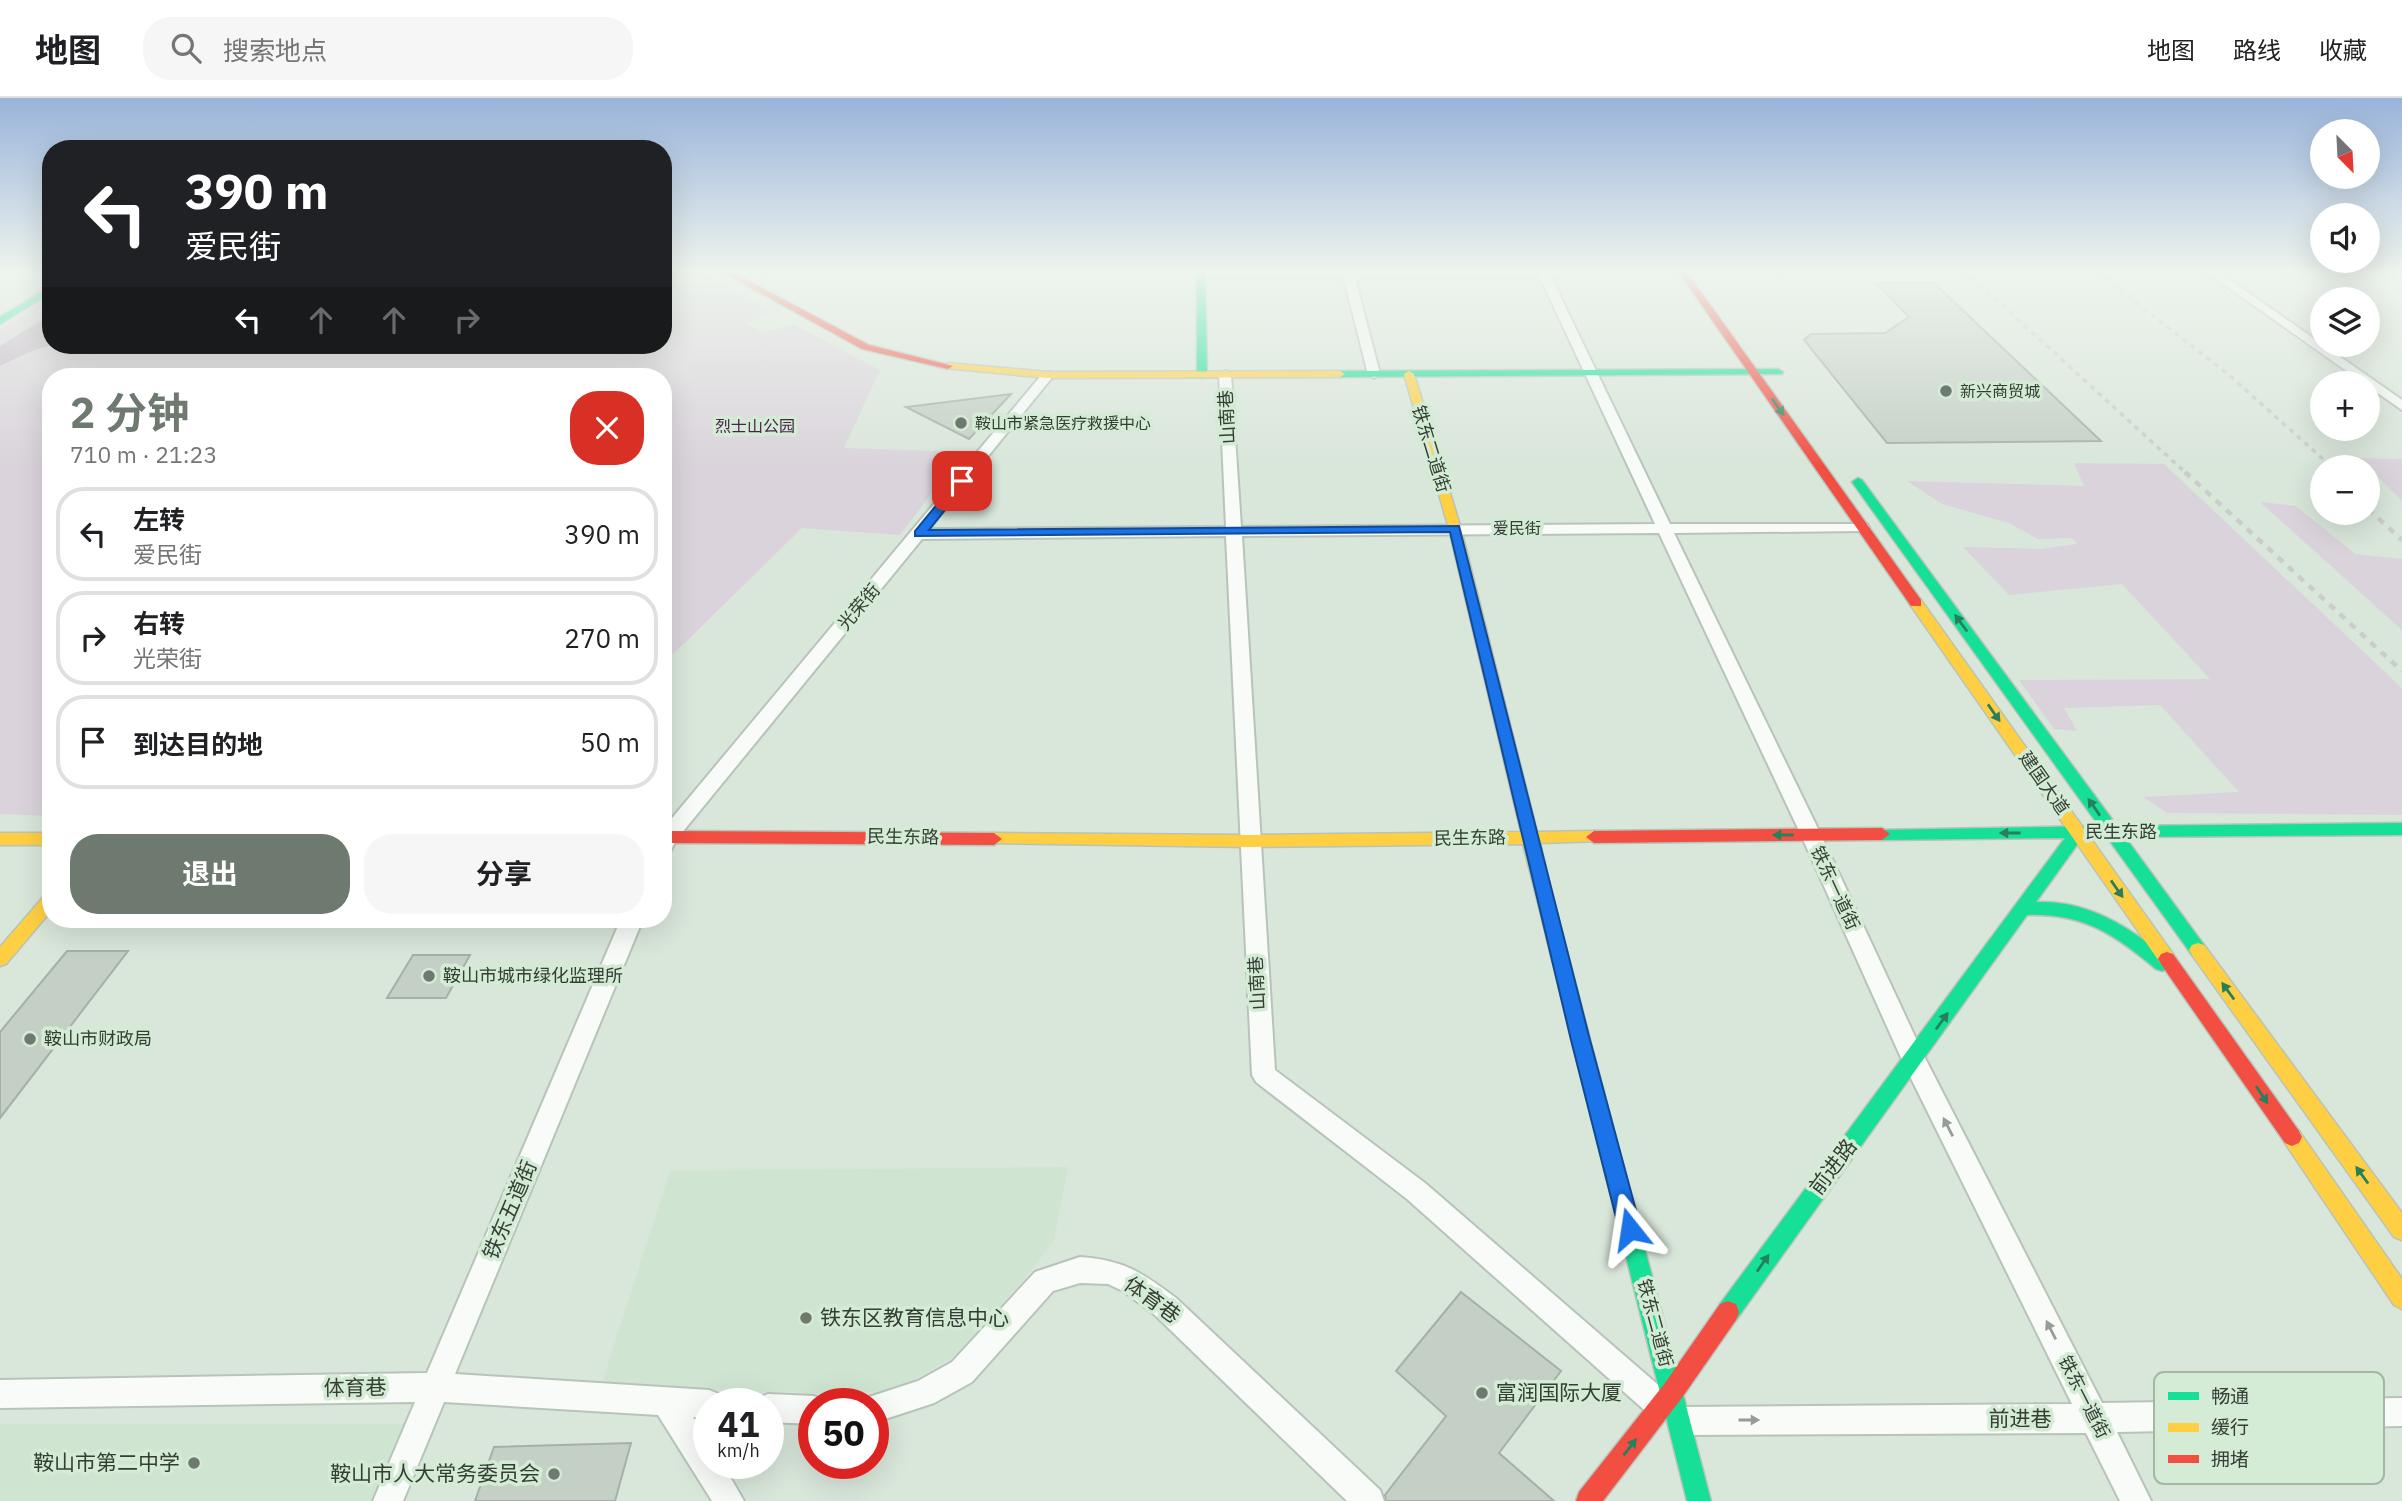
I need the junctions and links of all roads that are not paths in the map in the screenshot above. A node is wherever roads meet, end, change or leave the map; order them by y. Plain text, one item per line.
1 (842, 336) edge
2 (1202, 336) edge
3 (1365, 336) edge
4 (1574, 336) edge
5 (1729, 336) edge
6 (2303, 336) edge
7 (1763, 351) dead end
8 (1754, 372) junction
9 (1374, 373) junction
10 (1592, 373) junction
11 (1409, 374) junction
12 (1048, 375) junction
13 (1202, 375) junction
14 (1225, 375) junction
15 (2402, 406) edge
16 (1846, 464) dead end
17 (1863, 527) junction
18 (1665, 528) junction
19 (1455, 529) junction
20 (1234, 530) junction
21 (919, 534) junction
22 (2402, 829) edge
23 (672, 832) edge
24 (2078, 832) junction
25 (2113, 833) junction
26 (1811, 835) junction
27 (1530, 837) junction
28 (0, 839) edge
29 (42, 839) edge
30 (672, 840) edge
31 (1249, 841) junction
32 (2023, 909) junction
33 (42, 910) edge
34 (628, 928) edge
35 (0, 960) edge
36 (2183, 984) junction
37 (1914, 1060) junction
38 (2280, 1063) junction
39 (2244, 1068) junction
40 (2402, 1230) edge
41 (2402, 1298) edge
42 (436, 1387) junction
43 (0, 1394) edge
44 (666, 1401) junction
45 (693, 1403) edge
46 (889, 1404) edge
47 (1672, 1406) junction
48 (2384, 1412) edge
49 (2402, 1412) edge
50 (2154, 1417) edge
51 (2095, 1418) junction
52 (388, 1501) edge
53 (729, 1501) edge
54 (1369, 1501) edge
55 (1588, 1501) edge
56 (1699, 1501) edge
57 (2136, 1501) edge

1 - 12 main road
2 - 13 main road
3 - 9 street
4 - 10 street, 铁东一道街
5 - 8 main road, 建国大道
6 - 15 street
7 - 8 main road
8 - 10 main road
8 -> 17 main road, 建国大道
9 - 11 main road
9 - 14 main road
10 - 11 main road
10 - 18 street, 铁东一道街
11 - 19 main road, 铁东二道街
12 - 13 main road
12 - 21 street, 光荣街
13 - 14 main road
14 - 20 street, 山南巷
25 -> 16 main road, 建国大道
17 - 18 street, 爱民街
17 -> 24 main road, 建国大道
18 - 19 street, 爱民街
18 - 26 street, 铁东一道街
19 - 20 street, 爱民街
19 - 27 main road, 铁东二道街
20 - 21 street, 爱民街
20 - 31 street, 山南巷
21 - 23 street, 光荣街
22 - 25 main road, 民生东路
24 - 25 main road, 民生东路
24 -> 26 main road, 民生东路
24 - 32 main road, 前进路
24 -> 36 main road, 建国大道
38 -> 25 main road, 建国大道
26 -> 27 main road, 民生东路
26 - 37 street, 铁东一道街
27 - 31 main road, 民生东路
27 - 47 main road, 铁东二道街
28 - 29 main road
30 - 31 main road, 民生东路
31 - 47 street, 山南巷
32 - 36 main road
37 -> 32 main road, 前进路
33 - 35 main road
34 - 42 street, 铁东五道街
36 - 39 main road, 建国大道
47 -> 37 main road, 前进路
51 -> 37 street, 铁东一道街
38 - 39 main road
40 -> 38 main road, 建国大道
39 -> 41 main road, 建国大道
42 - 43 street, 体育巷
42 - 44 street, 体育巷
42 - 52 street, 铁东五道街
44 - 45 street, 体育巷
44 - 53 street
46 - 54 street, 体育巷
47 -> 51 street, 前进巷
55 -> 47 main road, 前进路
47 - 56 main road, 铁东二道街
48 - 49 street, 前进巷
50 - 51 street, 前进巷
51 - 57 street, 铁东一道街

